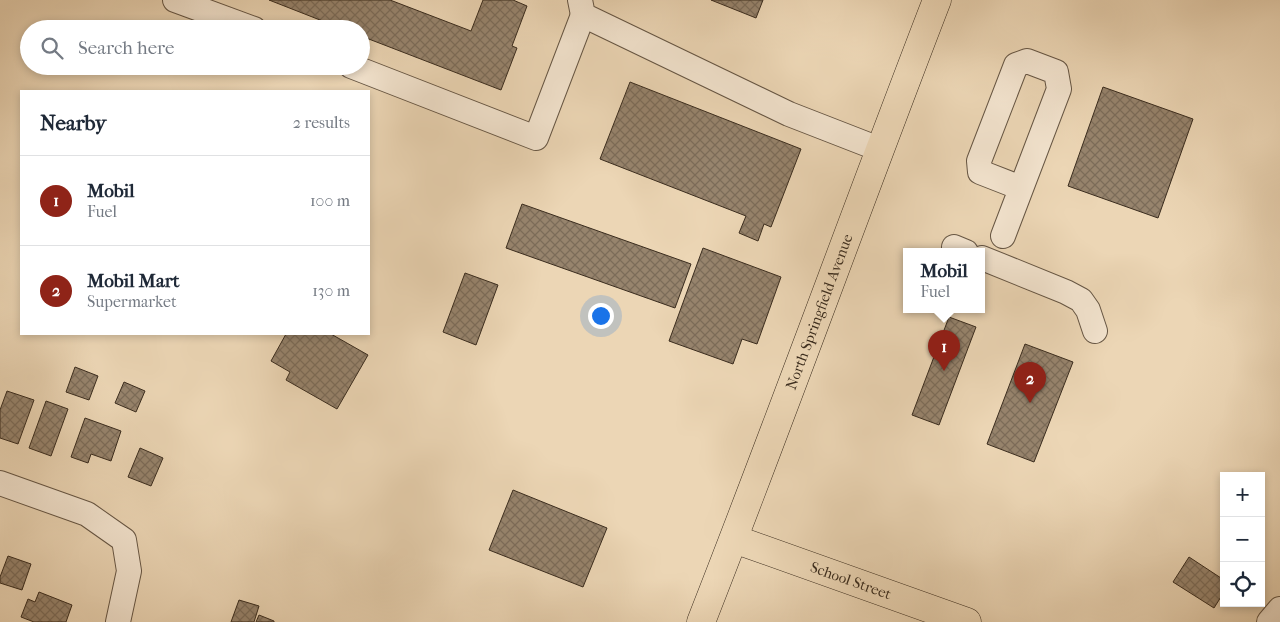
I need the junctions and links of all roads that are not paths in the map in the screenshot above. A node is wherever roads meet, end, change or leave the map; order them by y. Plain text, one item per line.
1 (175, 0) edge
2 (937, 0) edge
3 (582, 7) edge
4 (229, 20) edge
5 (370, 73) edge
6 (879, 149) junction
7 (1022, 188) junction
8 (1003, 236) dead end
9 (985, 259) edge
10 (1095, 330) dead end
11 (0, 483) edge
12 (734, 538) junction
13 (1280, 609) edge
14 (118, 622) edge
15 (701, 622) edge
16 (967, 622) edge
17 (1269, 622) edge

1 - 4 street
2 - 6 main road, North Springfield Avenue
3 - 5 street
3 - 6 street
6 - 12 main road, North Springfield Avenue
7 - 7 street
7 - 8 street
9 - 10 street
11 - 14 street
12 - 15 main road, North Springfield Avenue
12 - 16 main road, School Street
13 - 17 street

